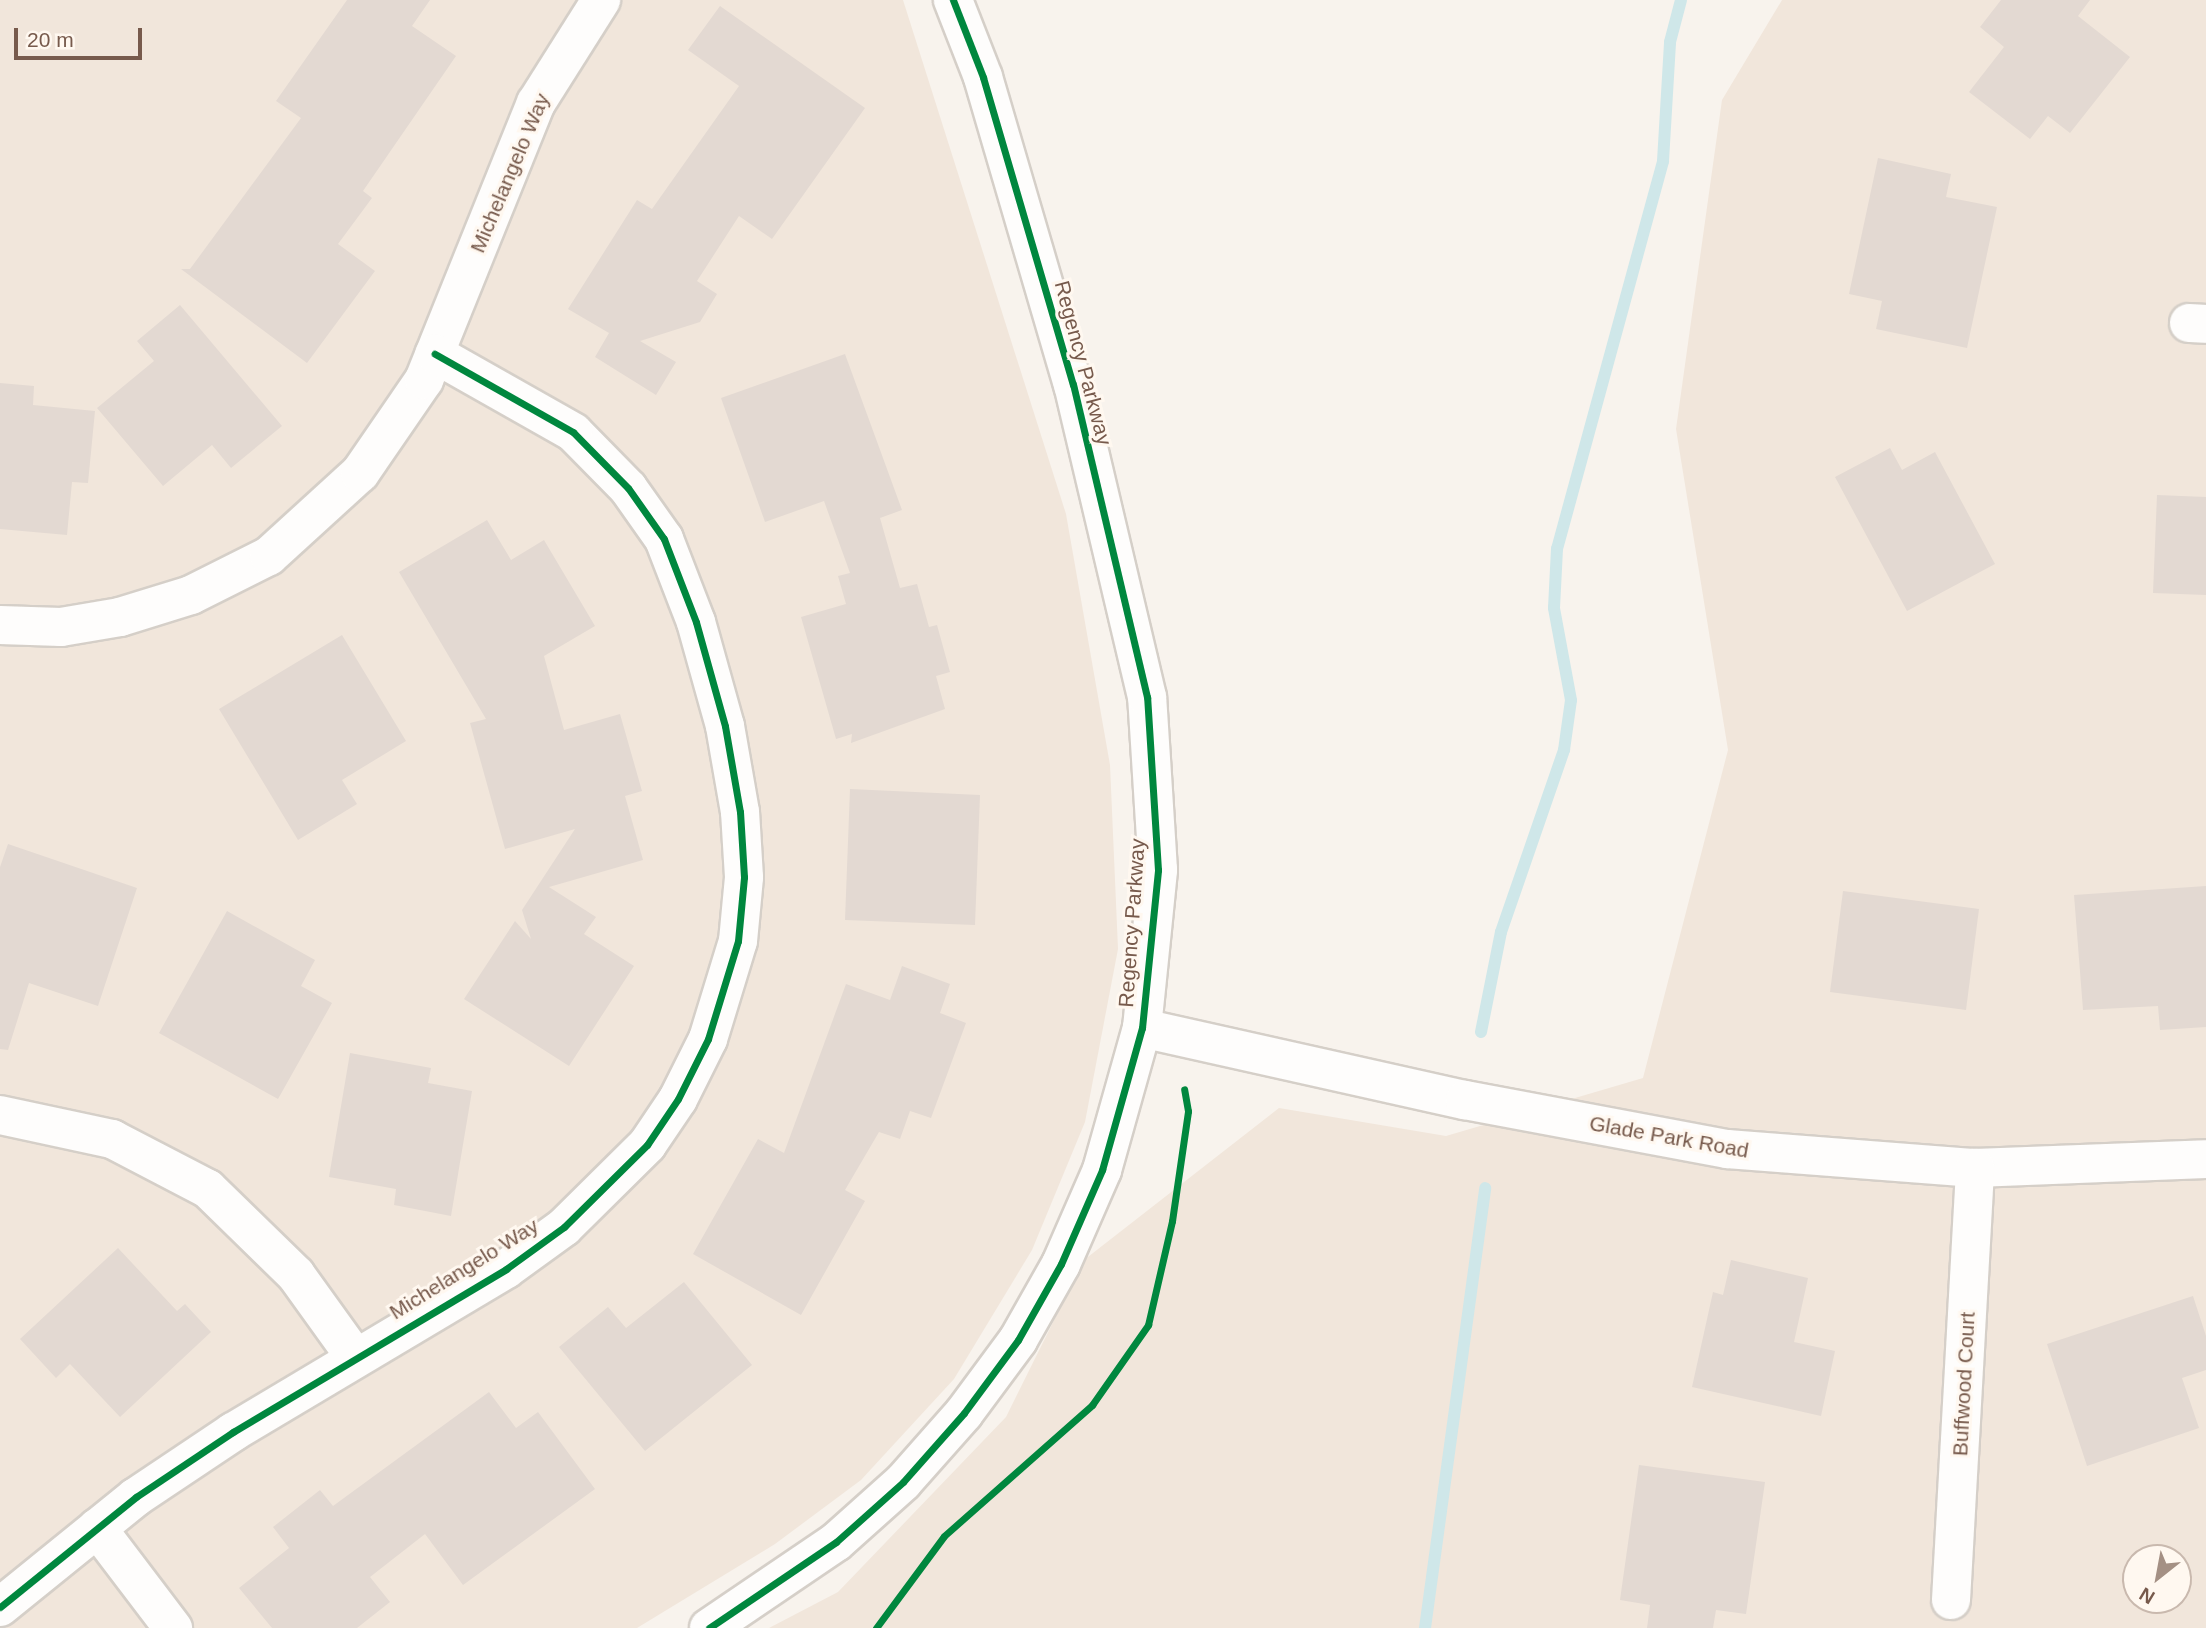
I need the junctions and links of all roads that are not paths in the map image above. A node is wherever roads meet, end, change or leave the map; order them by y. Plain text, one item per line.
1 (601, 0) edge
2 (953, 0) edge
3 (435, 354) junction
4 (0, 625) edge
5 (1142, 1027) junction
6 (0, 1115) edge
7 (2206, 1159) edge
8 (1975, 1168) junction
9 (355, 1357) junction
10 (97, 1528) junction
11 (1951, 1600) dead end
12 (0, 1607) edge
13 (173, 1628) edge
14 (709, 1628) edge

1 - 3 street, Michelangelo Way
2 - 5 street, Regency Parkway
3 - 4 street, Michelangelo Way
3 - 9 street, Michelangelo Way
5 - 8 street, Glade Park Road
5 - 14 street, Regency Parkway
6 - 9 street
7 - 8 street, Glade Park Road
8 - 11 street, Buffwood Court
9 - 10 street, Michelangelo Way
10 - 12 street, Michelangelo Way
10 - 13 street

